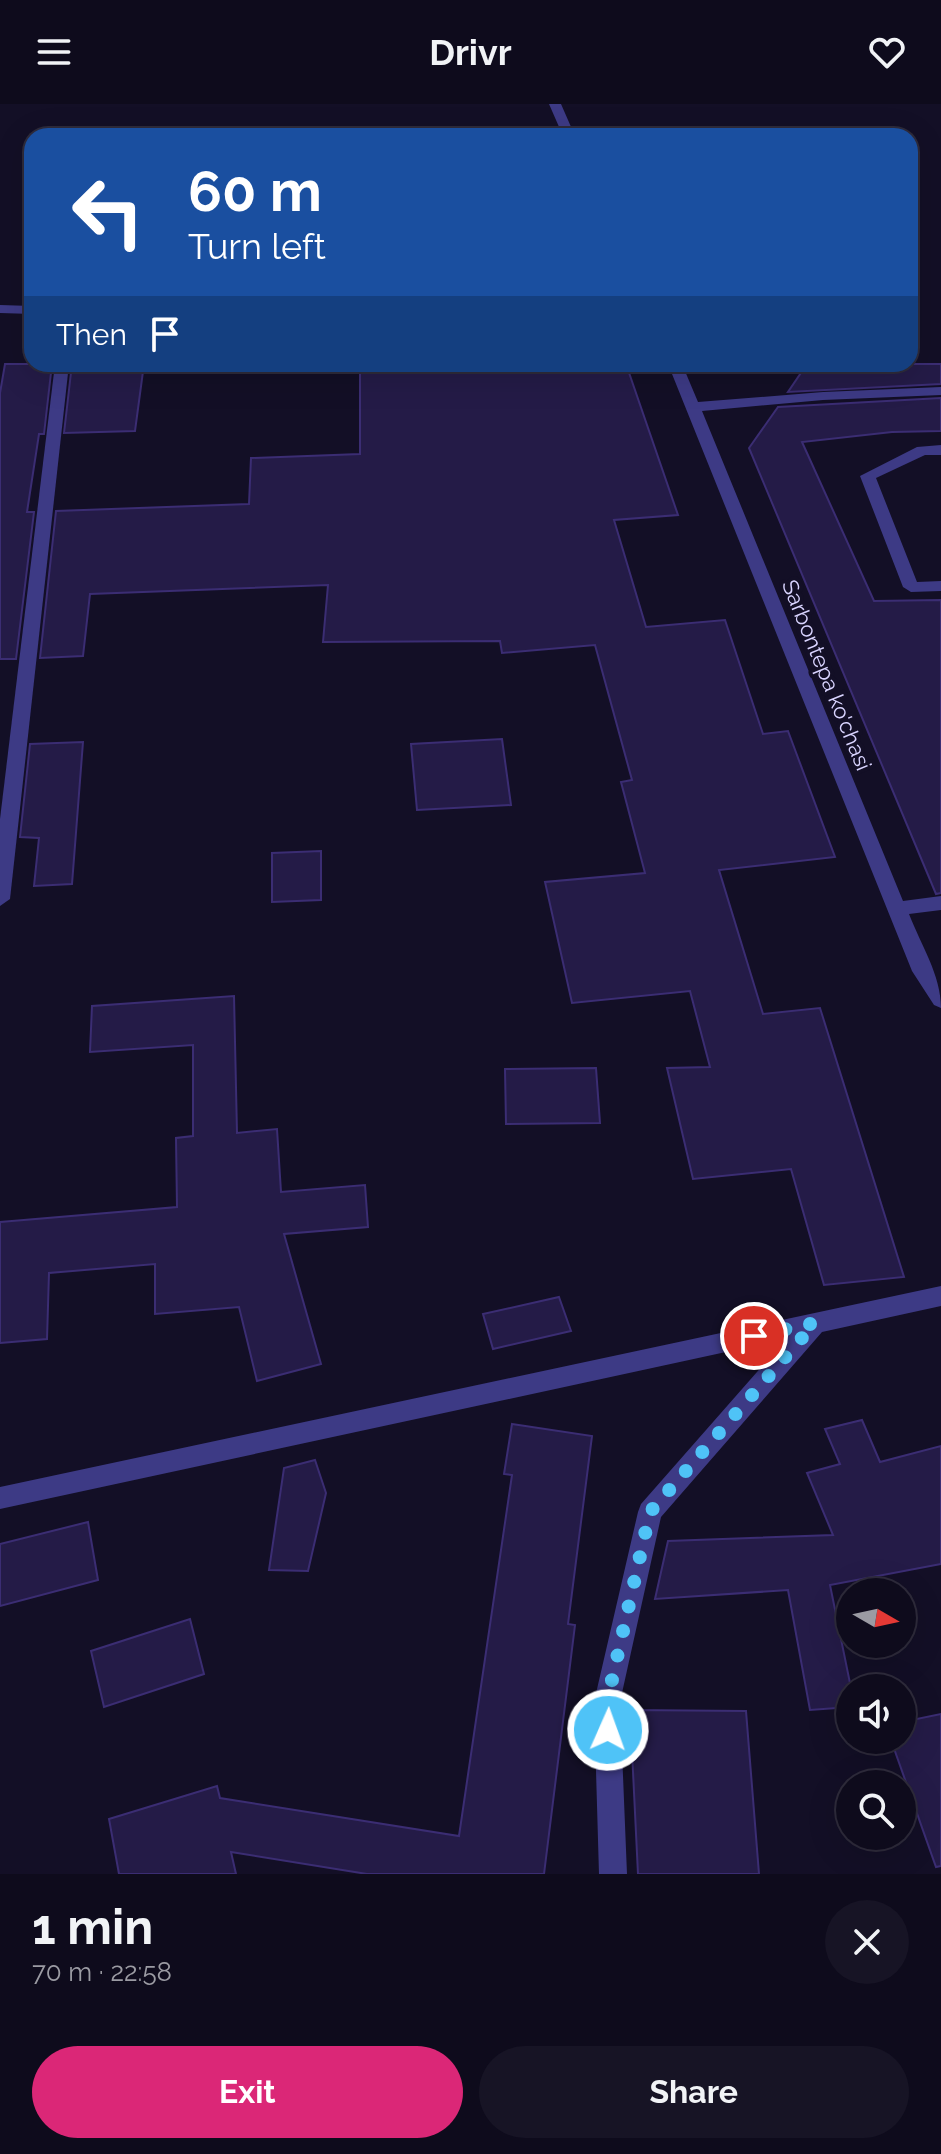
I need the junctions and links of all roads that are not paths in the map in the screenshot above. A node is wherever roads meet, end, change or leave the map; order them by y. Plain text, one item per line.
1 (555, 104) edge
2 (566, 128) edge
3 (0, 309) edge
4 (24, 310) edge
5 (61, 372) edge
6 (679, 372) edge
7 (941, 391) edge
8 (695, 407) junction
9 (941, 450) edge
10 (941, 586) edge
11 (0, 899) edge
12 (941, 903) edge
13 (897, 909) junction
14 (941, 1000) edge
15 (941, 1296) edge
16 (815, 1323) junction
17 (0, 1498) edge
18 (613, 1874) edge

1 - 2 street
3 - 4 street
5 - 11 street
6 - 8 street, Sarbontepa ko'chasi
7 - 8 street
8 - 13 street, Sarbontepa ko'chasi
9 - 10 street
12 - 13 street
13 - 14 street, Sarbontepa ko'chasi
15 - 16 street
16 - 17 street
16 - 18 street

